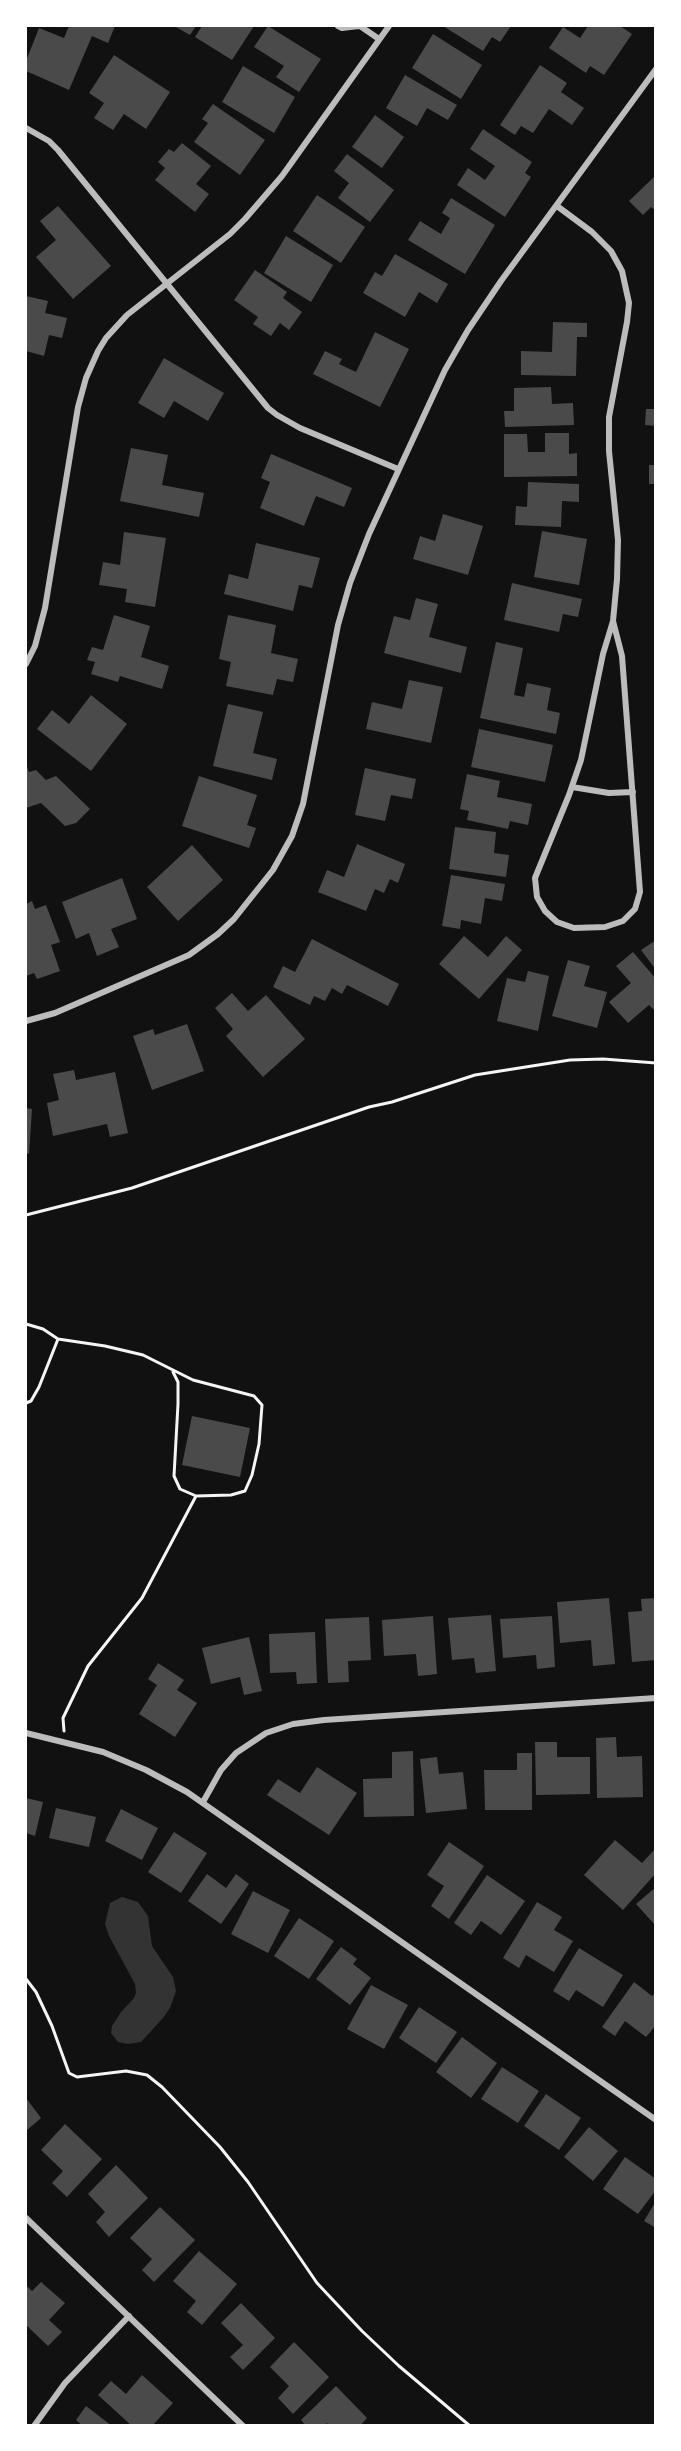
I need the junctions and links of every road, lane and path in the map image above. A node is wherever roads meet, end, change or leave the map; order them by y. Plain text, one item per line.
1 (338, 26) edge
2 (360, 26) edge
3 (389, 26) edge
4 (379, 39) junction
5 (656, 69) edge
6 (26, 128) edge
7 (557, 206) junction
8 (168, 283) junction
9 (398, 469) junction
10 (613, 621) junction
11 (26, 664) edge
12 (572, 787) junction
13 (633, 792) junction
14 (26, 1021) edge
15 (656, 1063) edge
16 (26, 1215) edge
17 (26, 1324) edge
18 (58, 1339) junction
19 (172, 1371) junction
20 (26, 1403) edge
21 (196, 1496) junction
22 (656, 1698) edge
23 (26, 1733) edge
24 (64, 1741) junction
25 (203, 1802) junction
26 (26, 1979) edge
27 (656, 2120) edge
28 (26, 2218) edge
29 (129, 2316) junction
30 (34, 2426) edge
31 (243, 2426) edge
32 (470, 2426) edge

1 - 2 street
2 - 4 street
3 - 4 street
4 - 8 street
5 - 7 street
6 - 8 street
7 - 9 street
7 - 10 street
8 - 9 street
8 - 11 street
9 - 14 street
10 - 12 street
10 - 13 street
12 - 13 street
12 - 13 street
15 - 16 path
17 - 18 path
18 - 19 path
18 - 20 path
19 - 21 path
19 - 21 path
21 - 24 path
22 - 25 street
23 - 24 street
24 - 25 street
25 - 27 street
26 - 32 path
28 - 29 street
29 - 30 street
29 - 31 street

